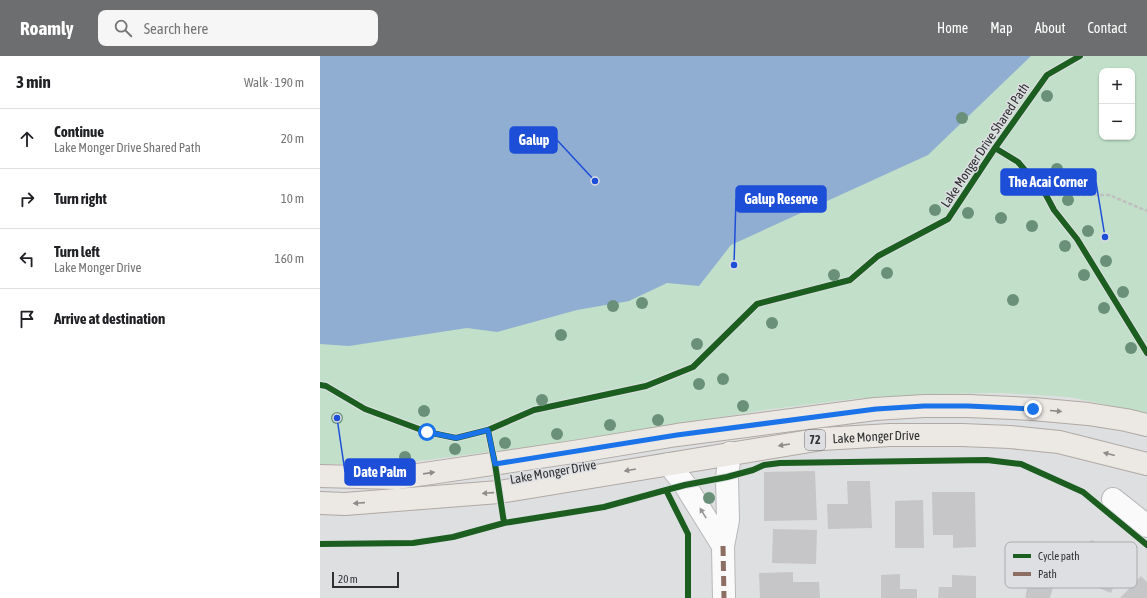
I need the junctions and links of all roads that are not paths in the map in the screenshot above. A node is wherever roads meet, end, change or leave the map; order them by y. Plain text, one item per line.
1 (1147, 424) edge
2 (730, 453) junction
3 (669, 464) junction
4 (1147, 464) edge
5 (320, 476) edge
6 (1113, 499) dead end
7 (320, 503) edge
8 (1147, 526) edge
9 (723, 546) junction
10 (724, 598) edge

5 -> 1 main road, Lake Monger Drive / 72
2 - 3 main road, Lake Monger Drive / 72
4 -> 2 main road, Lake Monger Drive / 72
2 - 9 street
3 -> 7 main road, Lake Monger Drive / 72
9 -> 3 street
6 - 8 street
9 - 10 street

